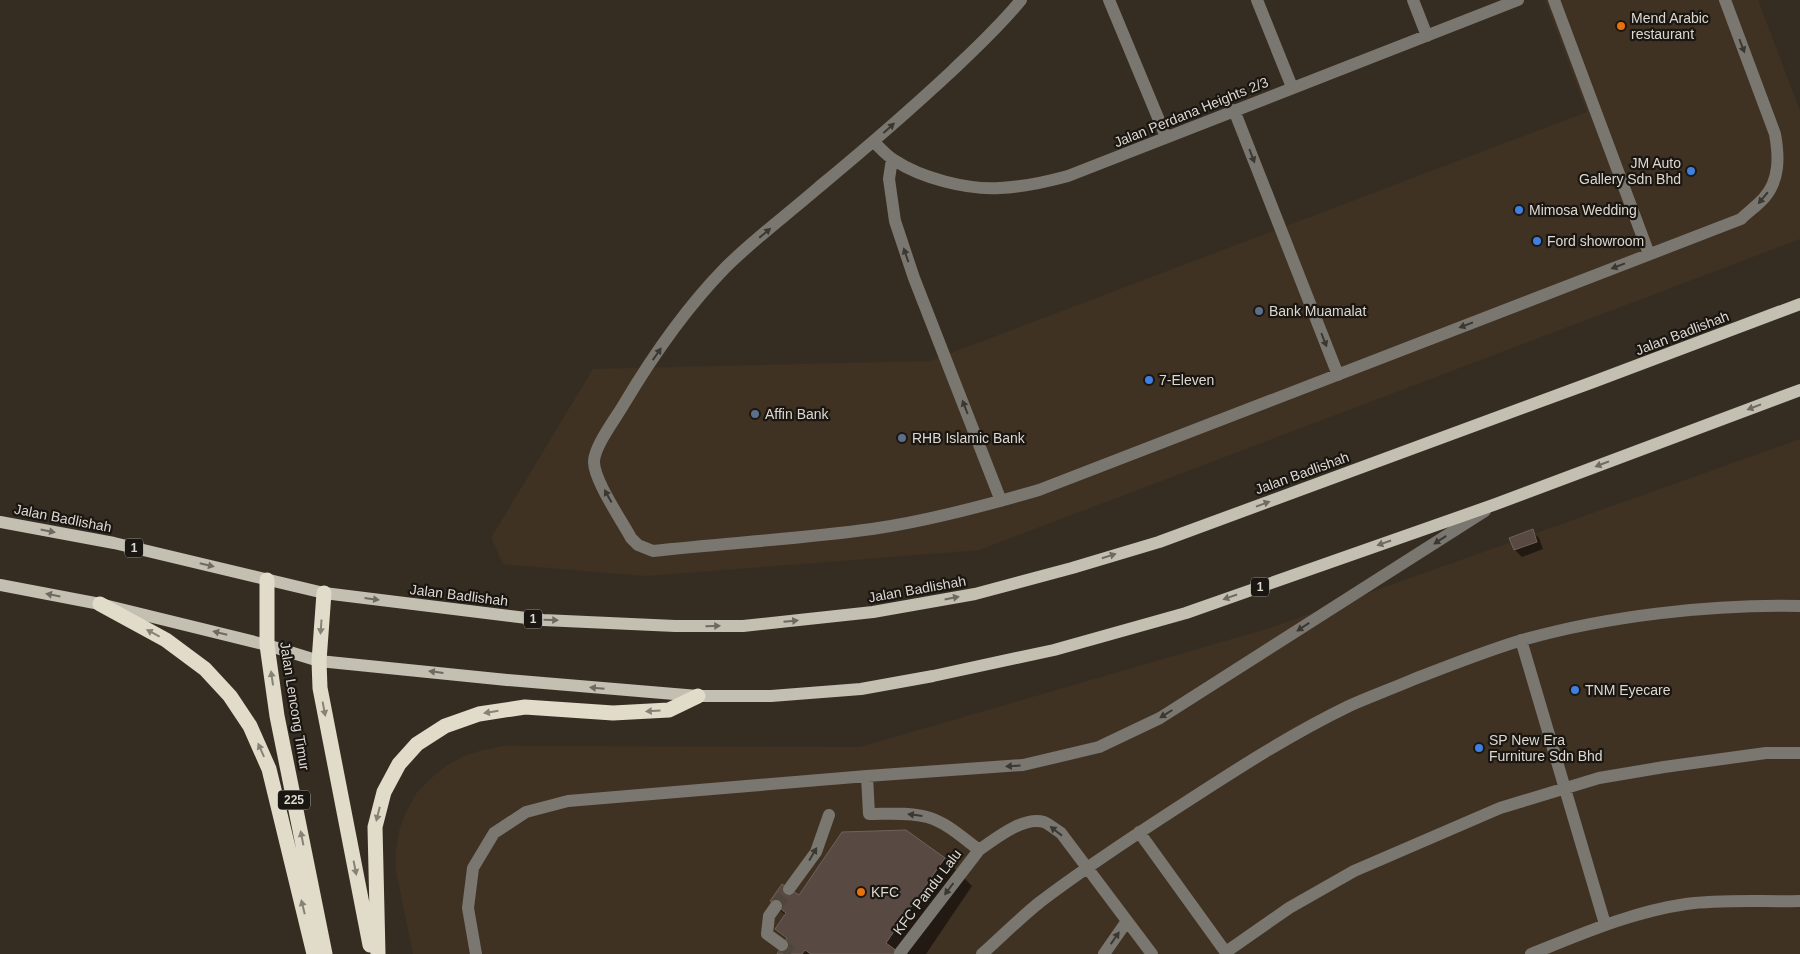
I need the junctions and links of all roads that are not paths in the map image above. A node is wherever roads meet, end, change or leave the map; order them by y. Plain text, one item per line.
1 (1021, 0) edge
2 (1109, 0) edge
3 (1256, 0) edge
4 (1413, 0) edge
5 (1518, 0) edge
6 (1554, 0) edge
7 (1725, 0) edge
8 (1427, 36) junction
9 (1292, 88) junction
10 (1234, 110) junction
11 (1166, 137) junction
12 (874, 142) junction
13 (892, 159) junction
14 (1649, 254) junction
15 (1800, 304) edge
16 (1338, 375) junction
17 (1800, 390) edge
18 (1001, 501) junction
19 (1496, 504) junction
20 (0, 522) edge
21 (267, 580) junction
22 (0, 585) edge
23 (324, 593) junction
24 (100, 604) junction
25 (1800, 606) edge
26 (1521, 640) junction
27 (268, 644) junction
28 (319, 661) junction
29 (698, 696) junction
30 (1800, 754) edge
31 (867, 776) junction
32 (1565, 788) junction
33 (829, 815) dead end
34 (1139, 832) junction
35 (978, 850) junction
36 (1087, 868) junction
37 (789, 889) tunnel mouth
38 (1800, 901) edge
39 (776, 906) tunnel mouth
40 (1127, 921) junction
41 (1604, 924) junction
42 (782, 945) tunnel mouth
43 (900, 953) edge
44 (1227, 953) edge
45 (314, 954) edge
46 (325, 954) edge
47 (372, 954) edge
48 (378, 954) edge
49 (476, 954) edge
50 (982, 954) edge
51 (1104, 954) edge
52 (1152, 954) edge
53 (1531, 954) edge

12 -> 1 street
2 - 11 street
3 - 9 street
4 - 8 street
5 - 8 street, Jalan Perdana Heights 2/3
6 - 14 street
7 -> 14 street
8 - 9 street, Jalan Perdana Heights 2/3
9 - 10 street, Jalan Perdana Heights 2/3
10 - 11 street, Jalan Perdana Heights 2/3
10 -> 16 street
11 - 13 street, Jalan Perdana Heights 2/3
12 - 13 street, Jalan Perdana Heights 2/3
18 -> 12 street
18 -> 13 street
14 -> 16 street
23 -> 15 main road, Jalan Badlishah / 1
16 - 18 street
17 -> 19 main road, 1
19 -> 29 main road, 1
19 -> 31 street
20 -> 21 main road, Jalan Badlishah / 1
21 - 23 main road, Jalan Badlishah / 1
21 - 27 highway, Jalan Lencong Timur / 225
24 -> 22 main road, 1
23 -> 28 highway, Jalan Lencong Timur
27 -> 24 main road, 1
45 -> 24 highway
25 - 26 street
26 - 32 street
26 - 34 street
27 - 28 main road, 1
46 -> 27 highway, Jalan Lencong Timur / 225
29 -> 28 main road, 1
28 -> 47 highway, Jalan Lencong Timur
29 -> 48 highway
30 - 32 street
35 -> 31 street
31 - 49 street
32 - 41 street
32 - 44 street
37 -> 33 street
34 - 36 street
34 - 44 street
36 -> 35 street, KFC Pandu Lalu
35 -> 43 street, KFC Pandu Lalu
36 - 40 street, KFC Pandu Lalu
36 - 50 street
38 - 41 street
39 - 42 street
51 -> 40 street
40 - 52 street, KFC Pandu Lalu
41 - 53 street

